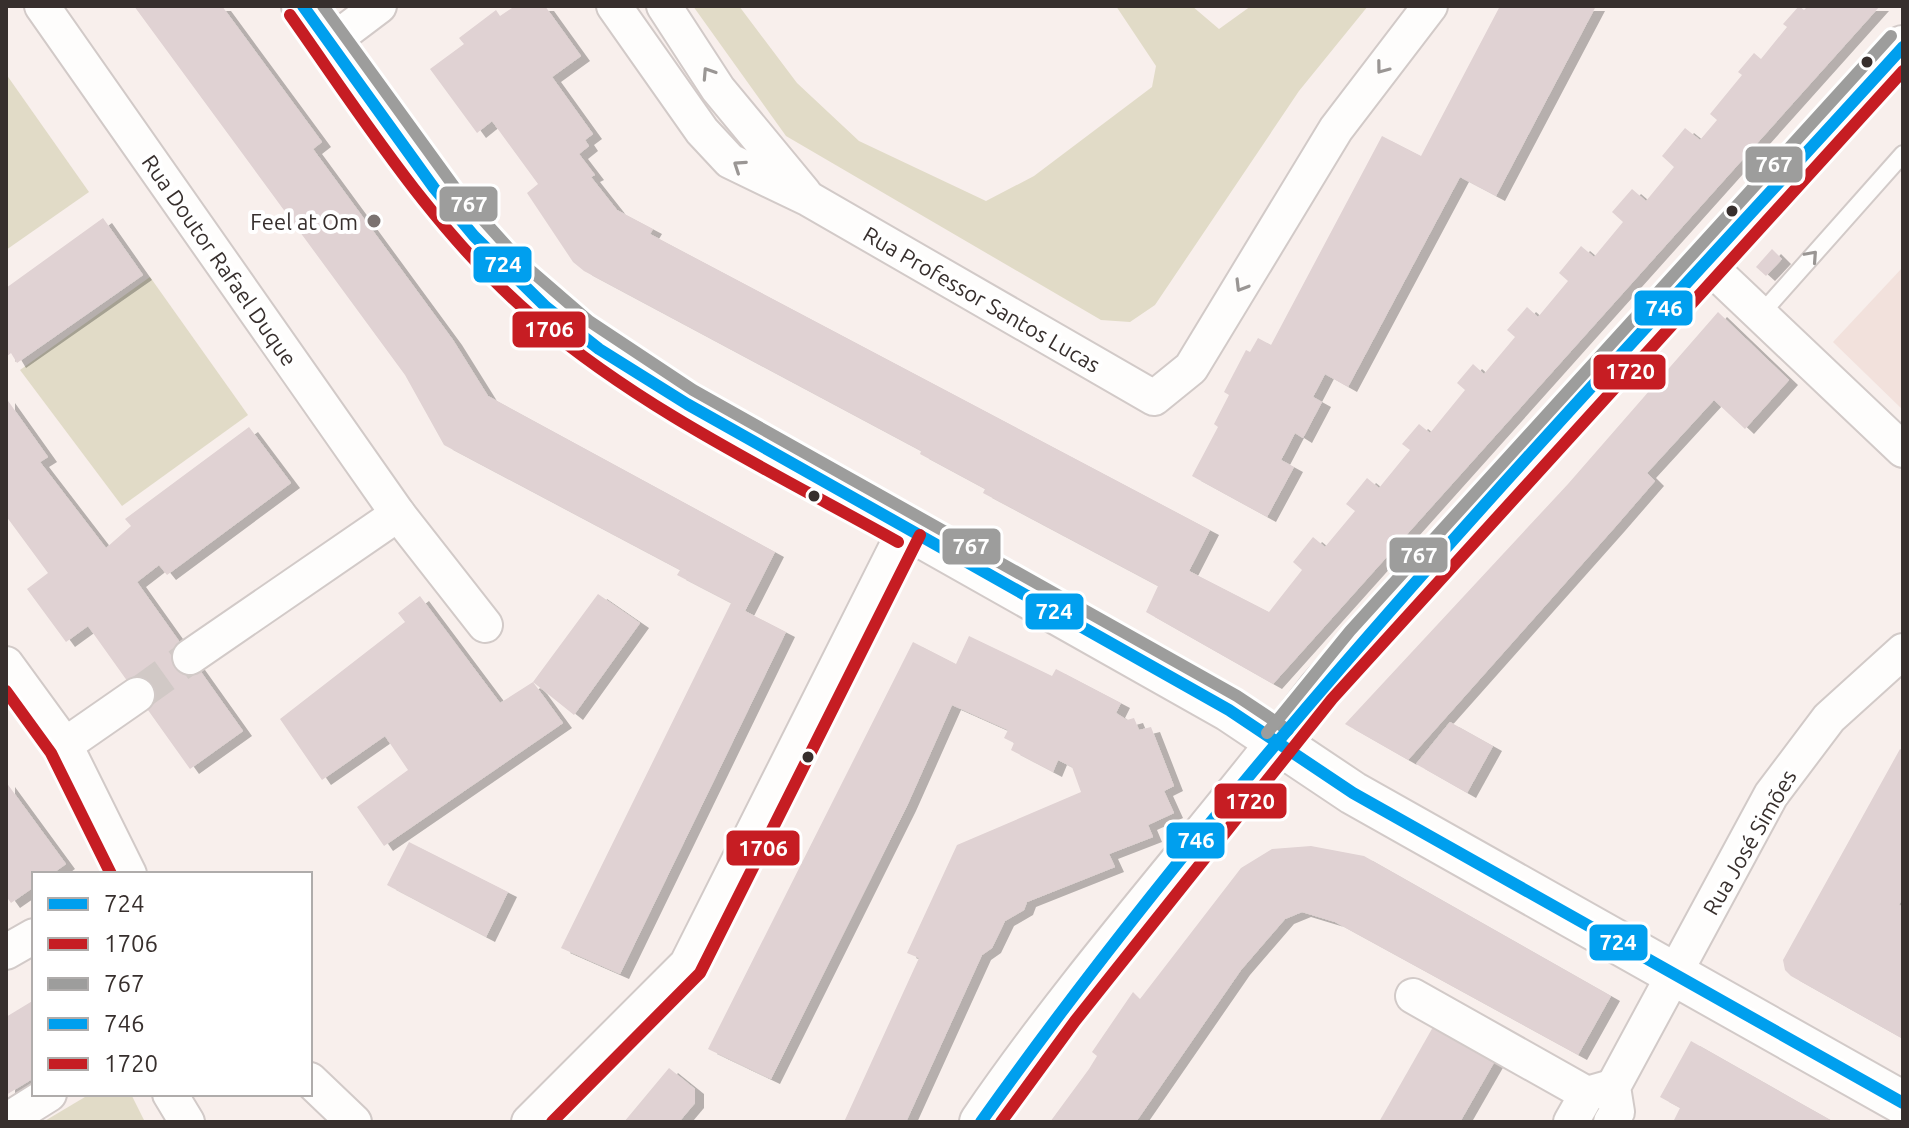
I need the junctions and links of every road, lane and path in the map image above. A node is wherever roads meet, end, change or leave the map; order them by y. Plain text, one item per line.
1 (42, 6) edge
2 (303, 6) edge
3 (379, 6) edge
4 (614, 6) edge
5 (664, 6) edge
6 (1430, 6) edge
7 (330, 43) junction
8 (1903, 47) edge
9 (1903, 154) edge
10 (809, 199) junction
11 (1706, 263) junction
12 (1760, 315) junction
13 (1903, 450) edge
14 (398, 514) junction
15 (906, 528) junction
16 (485, 625) dead end
17 (1903, 651) edge
18 (190, 657) tunnel mouth
19 (6, 664) edge
20 (137, 695) tunnel mouth
21 (1279, 743) junction
22 (65, 745) junction
23 (128, 872) edge
24 (32, 937) edge
25 (6, 952) edge
26 (1675, 975) junction
27 (1413, 996) dead end
28 (312, 1082) edge
29 (46, 1096) edge
30 (171, 1096) edge
31 (1590, 1101) edge
32 (1903, 1103) edge
33 (6, 1121) edge
34 (187, 1122) edge
35 (354, 1122) edge
36 (529, 1122) edge
37 (981, 1122) edge
38 (1611, 1122) edge

1 - 14 street, Rua Doutor Rafael Duque
2 - 7 street
3 - 7 street
10 -> 4 street, Rua Professor Santos Lucas
10 -> 5 street, Rua Professor Santos Lucas
6 -> 10 street, Rua Professor Santos Lucas
7 - 15 street
8 - 11 street
12 -> 9 lane
11 - 12 street
11 - 21 street
12 - 13 street
14 - 16 street, Rua Doutor Rafael Duque
14 - 18 street
15 - 21 street
15 - 36 street
17 - 26 street, Rua José Simões
19 - 22 street
20 - 22 street
21 - 26 street
21 - 37 street
22 - 23 street
24 - 25 street
26 - 31 street, Rua José Simões
26 - 32 street
27 - 31 street
28 - 35 street
29 - 33 street
30 - 34 street
31 - 38 street

